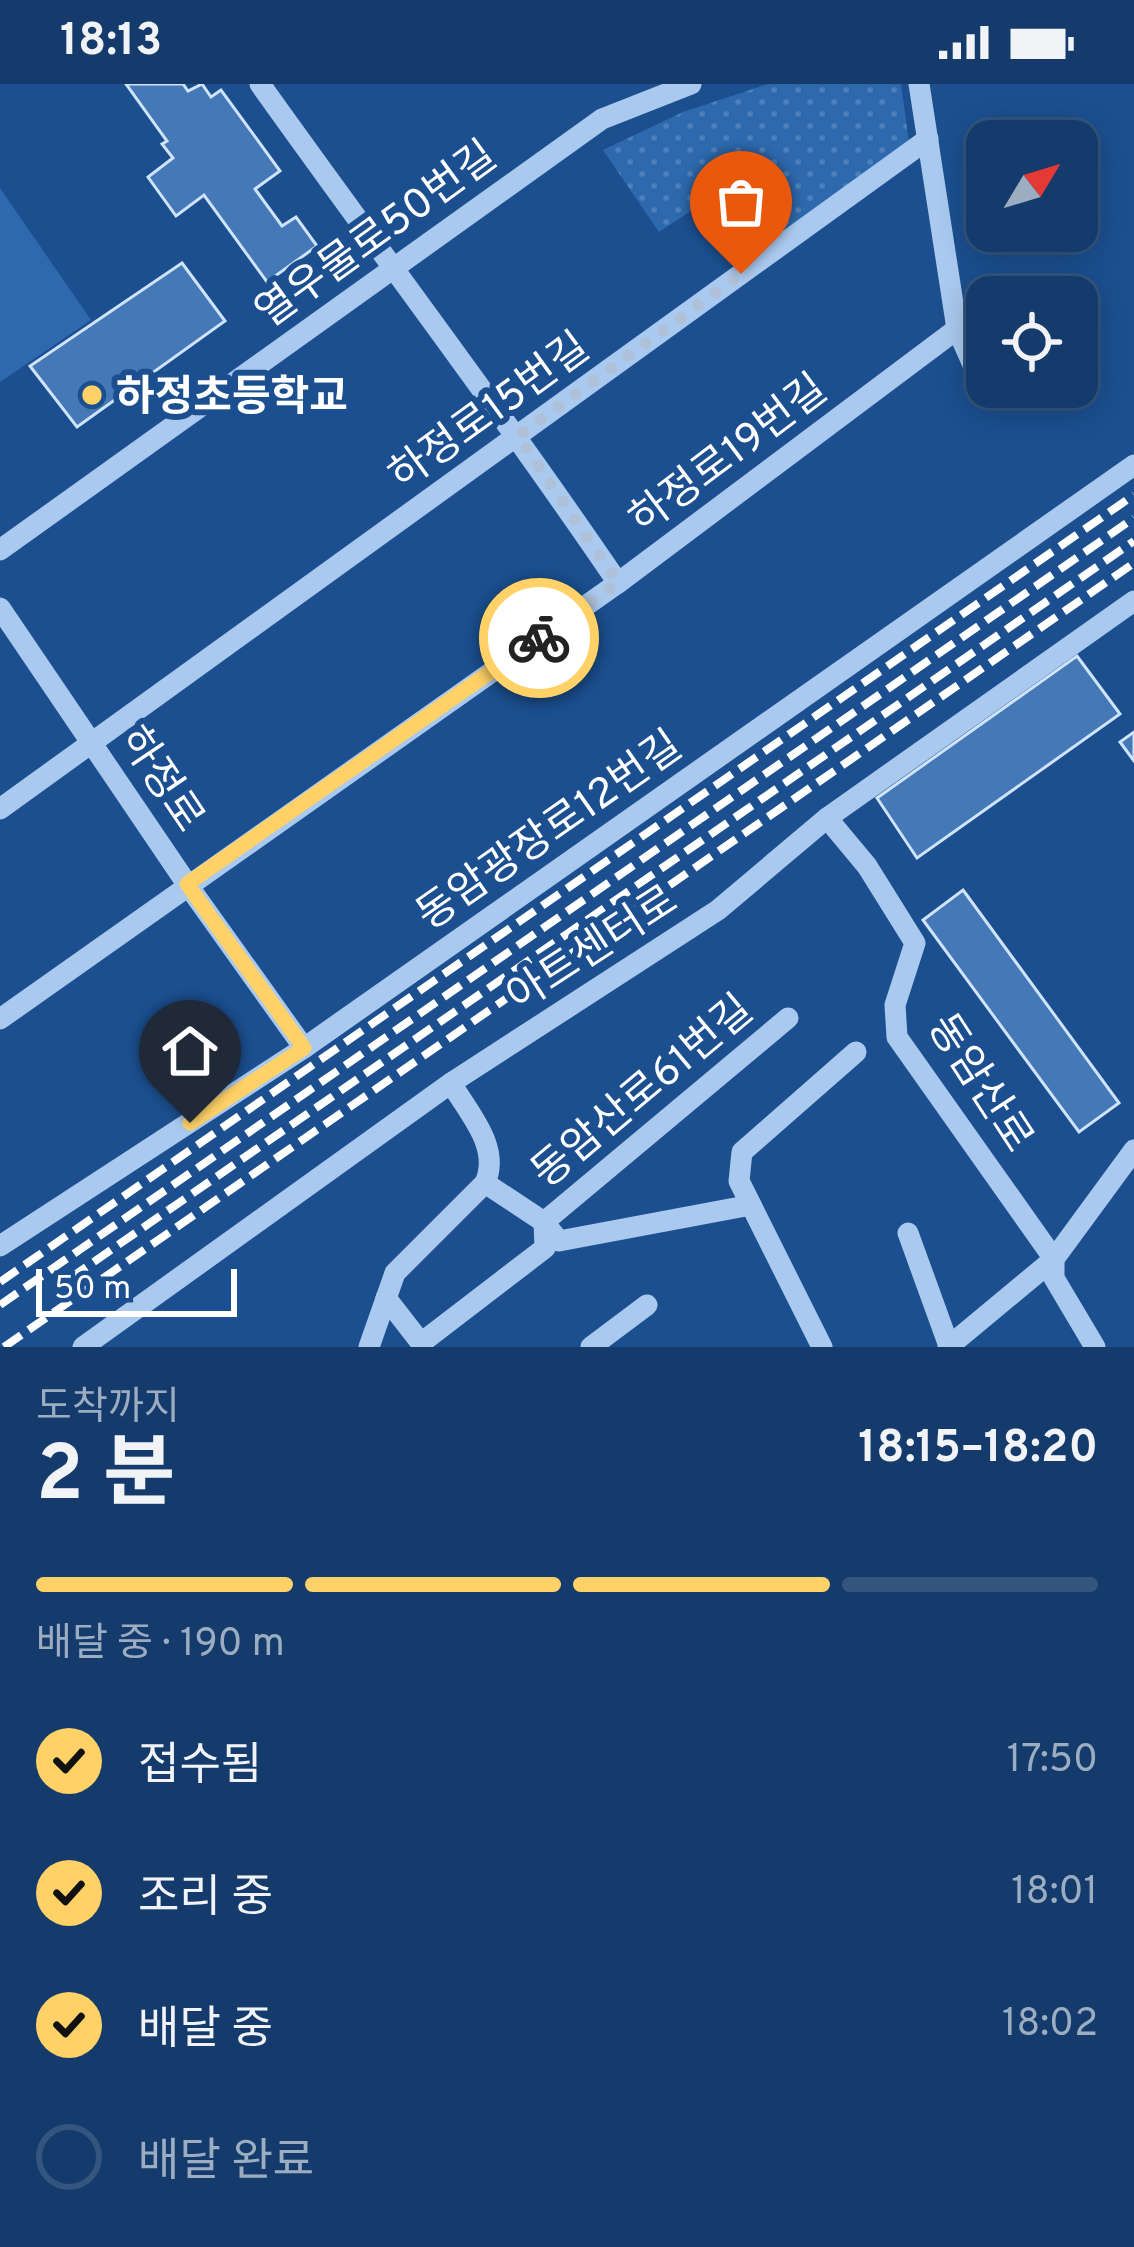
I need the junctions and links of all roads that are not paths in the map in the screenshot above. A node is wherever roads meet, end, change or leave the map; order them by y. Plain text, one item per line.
1 (260, 84) edge
2 (691, 84) edge
3 (919, 84) edge
4 (928, 139) junction
5 (392, 268) junction
6 (957, 329) junction
7 (966, 349) edge
8 (518, 436) junction
9 (1134, 465) edge
10 (0, 550) edge
11 (618, 583) junction
12 (1134, 601) edge
13 (0, 608) edge
14 (92, 742) junction
15 (0, 809) edge
16 (827, 818) junction
17 (187, 884) junction
18 (788, 1018) dead end
19 (0, 1019) edge
20 (304, 1048) junction
21 (856, 1052) dead end
22 (451, 1083) junction
23 (1134, 1150) edge
24 (485, 1183) junction
25 (751, 1205) junction
26 (544, 1222) junction
27 (908, 1233) dead end
28 (0, 1246) edge
29 (1054, 1259) junction
30 (386, 1298) junction
31 (647, 1305) dead end
32 (82, 1347) edge
33 (369, 1347) edge
34 (592, 1347) edge
35 (822, 1347) edge
36 (948, 1347) edge
37 (1095, 1347) edge

1 - 5 street
2 - 5 street, 열우물로50번길
3 - 4 street
4 - 6 street
4 - 8 street, 하정로15번길
5 - 8 street
5 - 10 street, 열우물로50번길
6 - 7 street
6 - 11 street, 하정로19번길
8 - 11 street
8 - 14 street, 하정로15번길
9 - 20 street, 동암광장로12번길
11 - 17 street, 하정로19번길
12 - 16 street, 아트센터로
13 - 14 street, 하정로
14 - 15 street, 하정로15번길
14 - 17 street, 하정로
16 - 22 street, 아트센터로
16 - 29 street, 동암산로
17 - 19 street, 하정로19번길
17 - 20 street, 하정로
18 - 26 street, 동암산로61번길
20 - 28 street, 동암광장로12번길
21 - 25 street
22 - 24 street
22 - 32 street, 아트센터로
23 - 29 street
24 - 26 street, 동암산로61번길
24 - 30 street
25 - 26 street, 동암산로61번길
25 - 35 street
26 - 30 street
27 - 36 street
29 - 36 street
29 - 37 street, 동암산로
30 - 33 street
31 - 34 street

